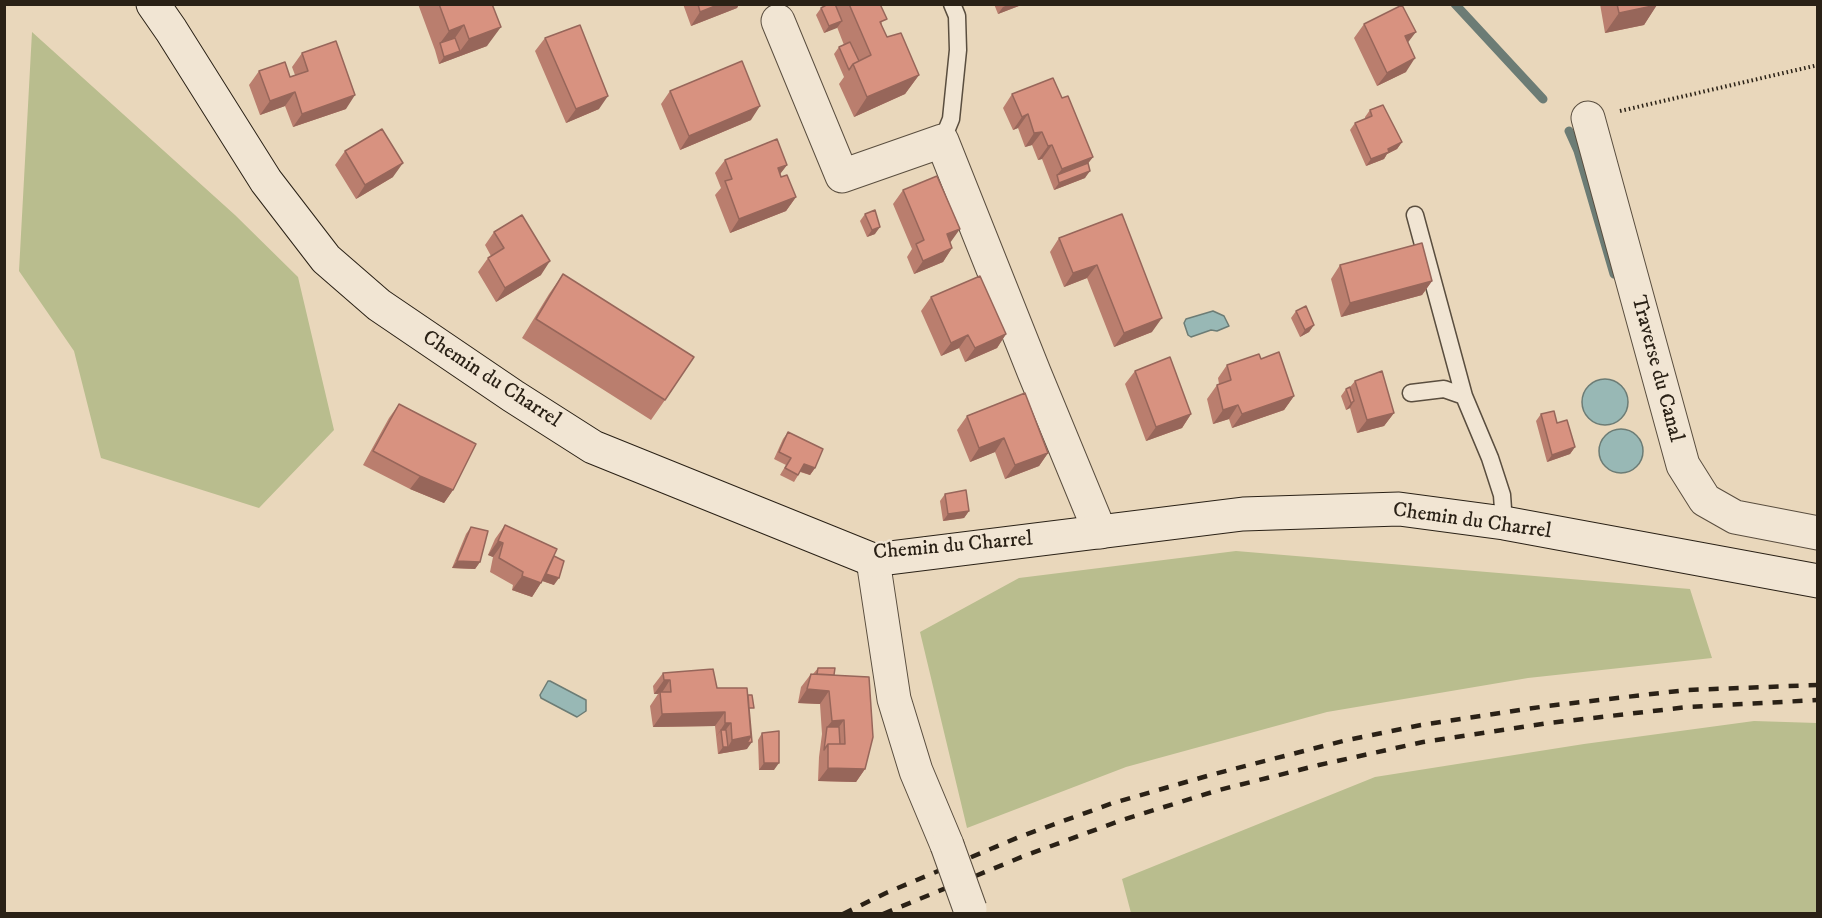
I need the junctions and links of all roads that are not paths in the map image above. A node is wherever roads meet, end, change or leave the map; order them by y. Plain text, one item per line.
1 (153, 4) edge
2 (952, 4) edge
3 (778, 21) dead end
4 (1588, 118) road end
5 (942, 141) junction
6 (1415, 215) dead end
7 (1412, 393) dead end
8 (1464, 396) junction
9 (1504, 523) junction
10 (1100, 532) junction
11 (1818, 533) edge
12 (873, 560) junction
13 (1818, 581) edge
14 (970, 911) edge

1 - 12 street, Chemin du Charrel
2 - 5 lane
3 - 5 street
4 - 11 street, Traverse du Canal
5 - 10 street
6 - 8 lane
7 - 8 lane
8 - 9 lane
9 - 10 street, Chemin du Charrel
9 - 13 street, Chemin du Charrel
10 - 12 street, Chemin du Charrel
12 - 14 street, bridge

